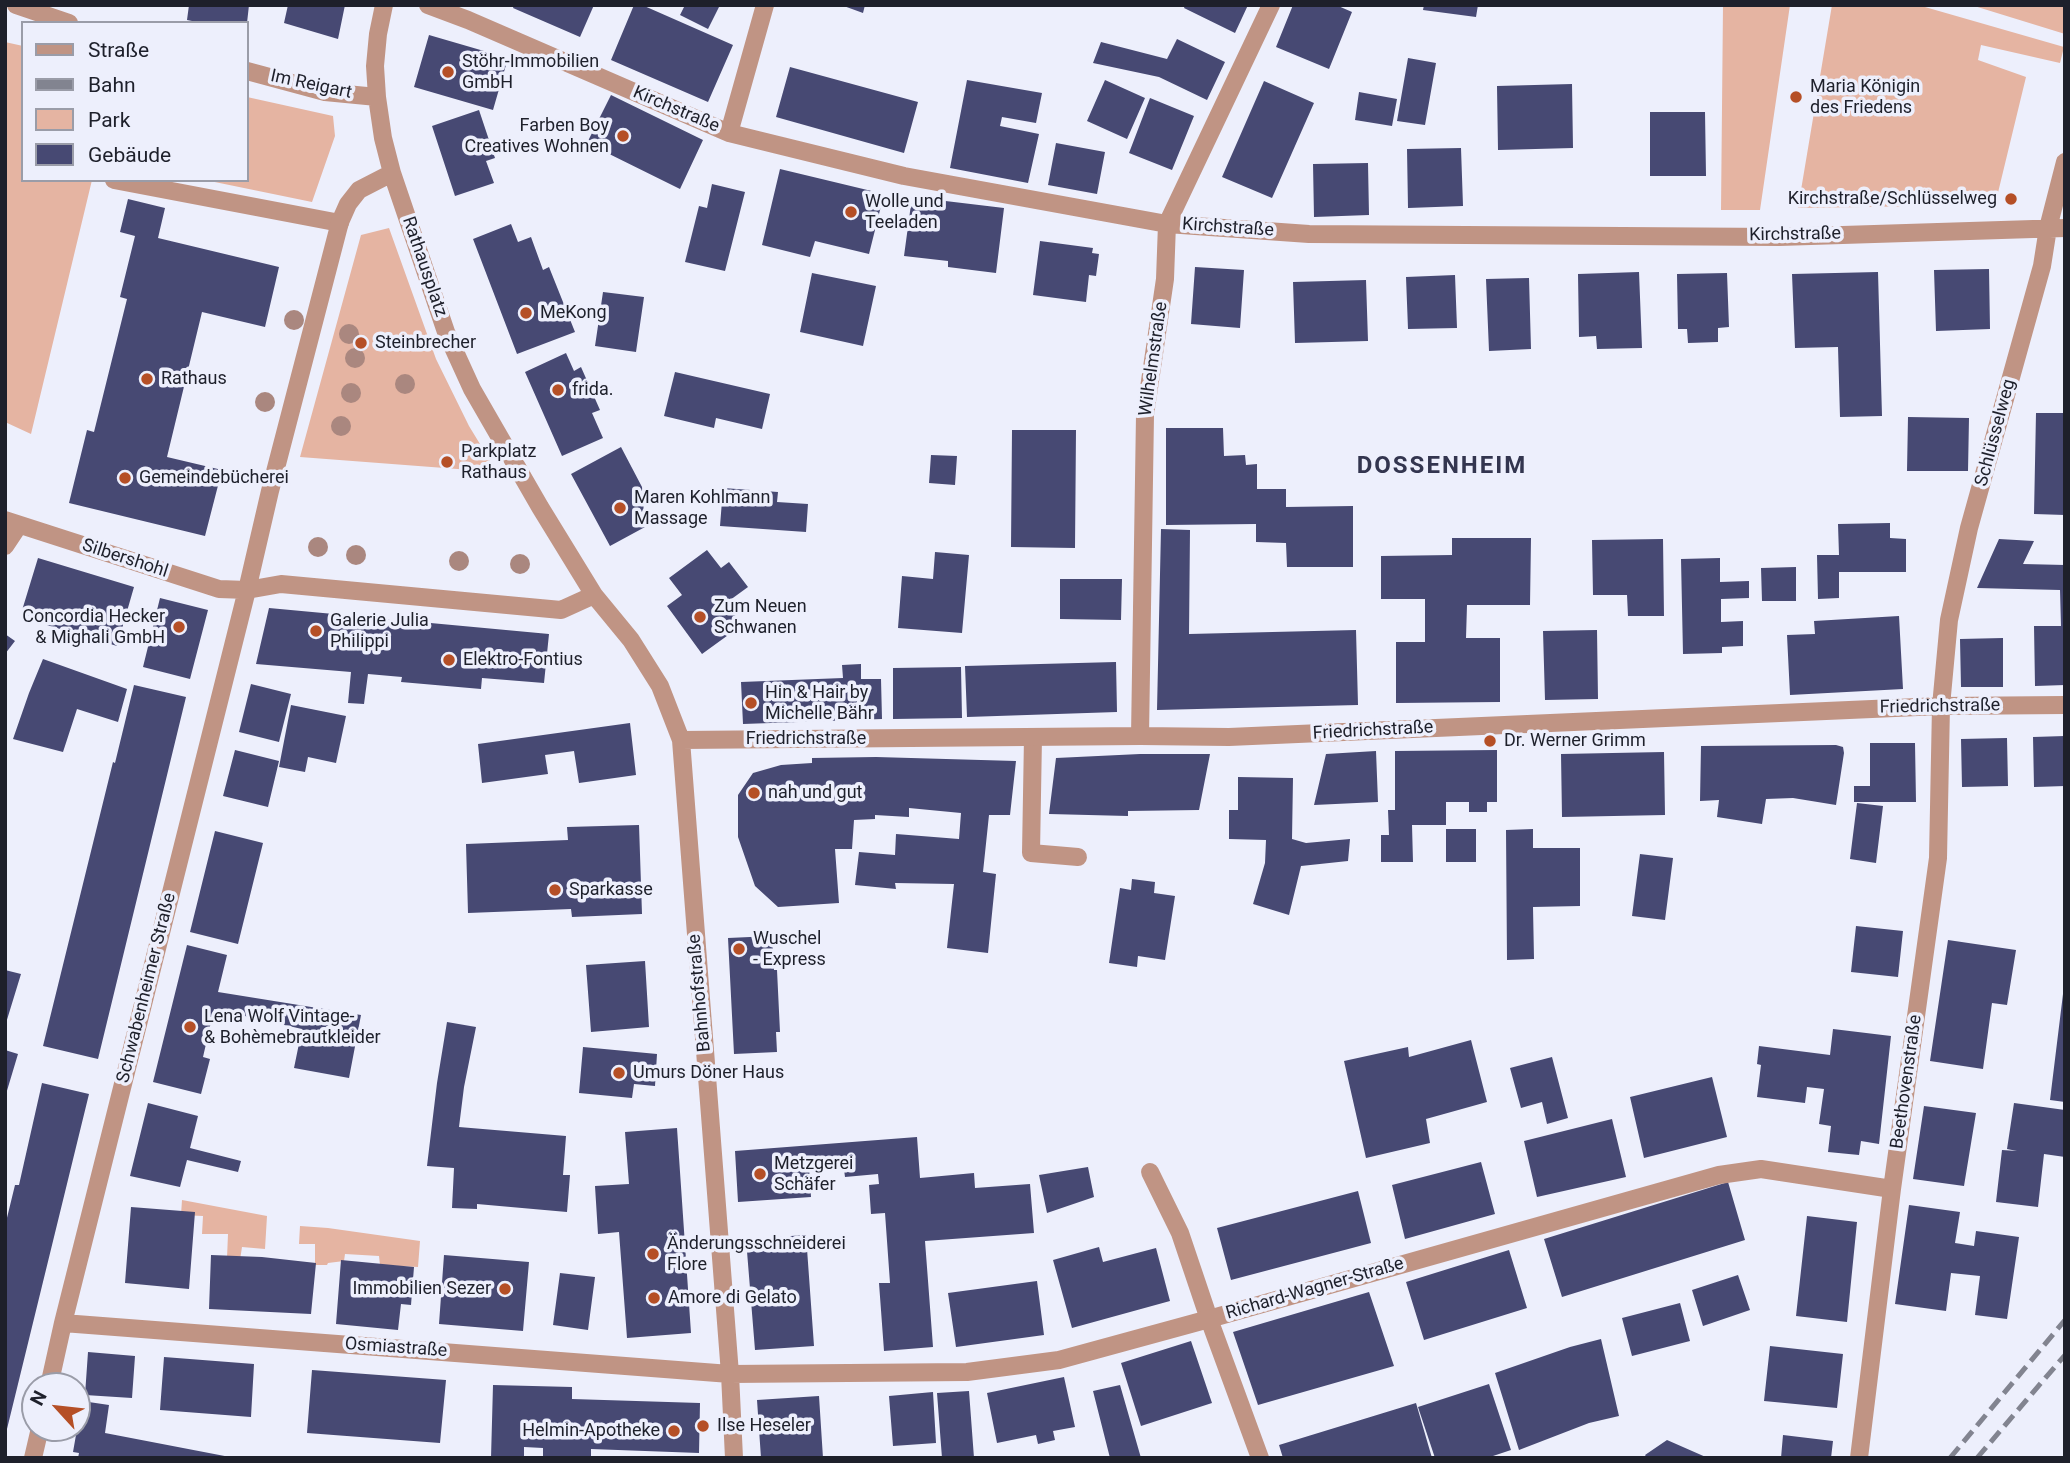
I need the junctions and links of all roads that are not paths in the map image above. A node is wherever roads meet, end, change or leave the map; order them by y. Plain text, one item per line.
1 (16, 5) edge
2 (384, 5) edge
3 (428, 5) edge
4 (765, 5) edge
5 (1271, 5) edge
6 (63, 21) edge
7 (248, 71) edge
8 (377, 97) junction
9 (729, 133) junction
10 (2065, 162) edge
11 (392, 173) junction
12 (125, 182) edge
13 (340, 223) junction
14 (1167, 224) junction
15 (2057, 228) edge
16 (12, 522) edge
17 (5, 546) edge
18 (247, 590) junction
19 (594, 595) junction
20 (2065, 705) edge
21 (1941, 706) junction
22 (1140, 736) junction
23 (1033, 737) junction
24 (681, 740) junction
25 (1078, 857) dead end
26 (1150, 1172) dead end
27 (1892, 1189) junction
28 (1209, 1319) junction
29 (63, 1323) junction
30 (52, 1372) edge
31 (730, 1374) junction
32 (734, 1458) edge
33 (1260, 1458) edge
34 (1858, 1458) edge

1 - 6 street
2 - 8 street, Rathausplatz
3 - 9 street, Kirchstraße
4 - 9 street
5 - 14 street, Wilhelmstraße
7 - 8 street, Im Reigart
8 - 11 street, Rathausplatz
9 - 14 street, Kirchstraße
10 - 15 street, Schlüsselweg
11 - 13 street
11 - 19 street, Rathausplatz
12 - 13 street
13 - 18 street
14 - 15 street, Kirchstraße
14 - 22 street, Wilhelmstraße
15 - 21 street, Schlüsselweg
16 - 17 street
16 - 18 street, Silbershohl
18 - 19 street
18 - 29 street, Schwabenheimer Straße
19 - 24 street, Bahnhofstraße
20 - 21 street, Friedrichstraße
21 - 22 street, Friedrichstraße
21 - 27 street, Beethovenstraße
22 - 23 street, Friedrichstraße
23 - 24 street, Friedrichstraße
23 - 25 street
24 - 31 street, Bahnhofstraße
26 - 28 street
27 - 28 street, Richard-Wagner-Straße
27 - 34 street, Beethovenstraße
28 - 31 street, Richard-Wagner-Straße
28 - 33 street
29 - 30 street, Schwabenheimer Straße
29 - 31 street, Osmiastraße
31 - 32 street, Bahnhofstraße

